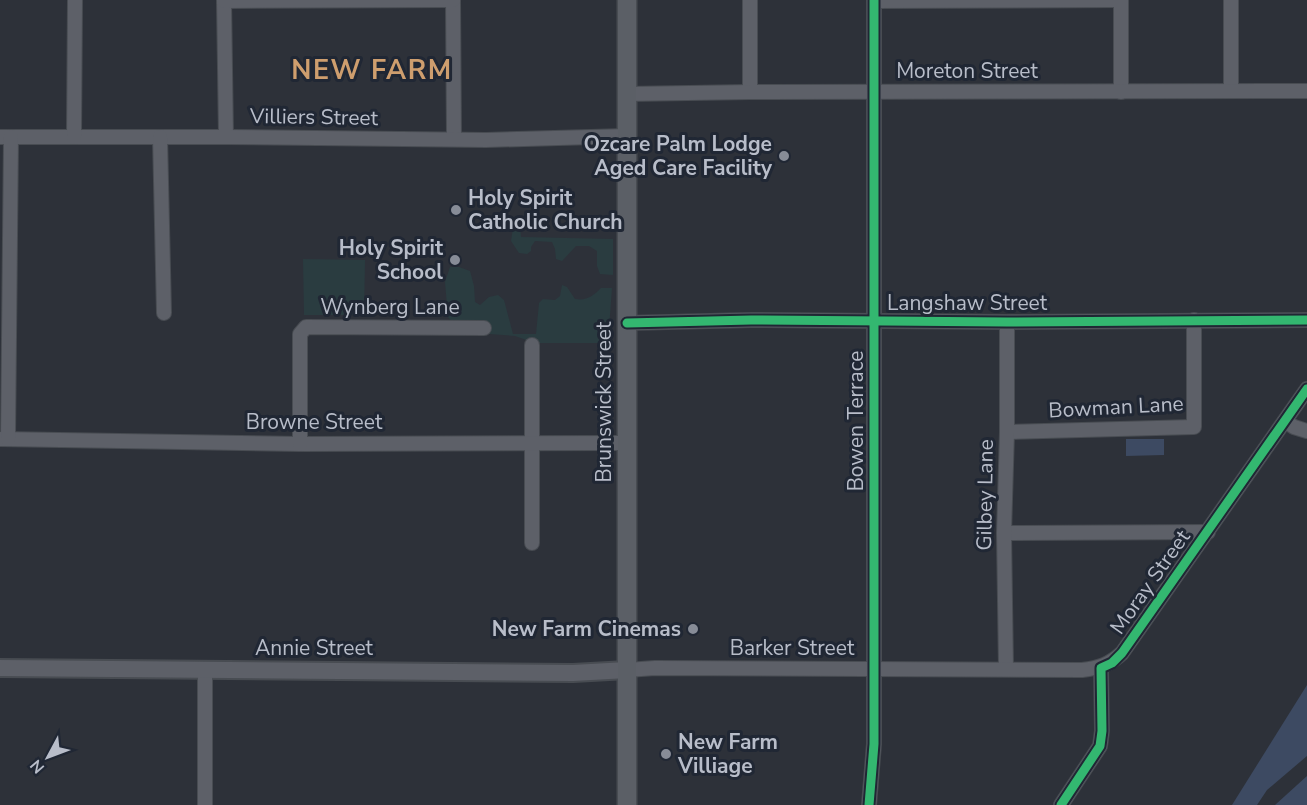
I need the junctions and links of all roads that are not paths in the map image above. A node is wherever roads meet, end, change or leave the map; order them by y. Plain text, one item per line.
1 (75, 0) edge
2 (304, 0) edge
3 (453, 0) edge
4 (627, 0) edge
5 (750, 0) edge
6 (1122, 0) edge
7 (1231, 0) edge
8 (224, 1) edge
9 (874, 1) edge
10 (1231, 91) junction
11 (1307, 91) edge
12 (750, 92) junction
13 (874, 92) junction
14 (1121, 92) junction
15 (627, 94) junction
16 (627, 136) junction
17 (5, 137) edge
18 (74, 137) junction
19 (160, 137) junction
20 (226, 137) junction
21 (454, 139) junction
22 (164, 313) dead end
23 (874, 320) junction
24 (1194, 320) junction
25 (1307, 320) edge
26 (1007, 322) junction
27 (627, 323) junction
28 (484, 328) dead end
29 (532, 345) dead end
30 (1307, 389) edge
31 (1285, 421) junction
32 (1307, 431) edge
33 (1007, 432) junction
34 (4, 439) edge
35 (627, 443) junction
36 (300, 444) junction
37 (532, 444) junction
38 (1208, 532) junction
39 (1004, 533) junction
40 (532, 543) dead end
41 (0, 668) edge
42 (1101, 668) junction
43 (1006, 669) junction
44 (205, 670) junction
45 (627, 670) junction
46 (874, 670) junction
47 (205, 805) edge
48 (627, 805) edge
49 (869, 805) edge
50 (1061, 805) edge

1 - 18 street
2 - 3 street
2 - 8 street
3 - 21 street
4 - 15 main road, Brunswick Street
5 - 12 street
6 - 9 street
6 - 14 street
7 - 10 street
8 - 20 street
9 - 13 street, Bowen Terrace
10 - 11 street, Moreton Street
10 - 14 street, Moreton Street
12 - 13 street, Moreton Street
12 - 15 street, Moreton Street
13 - 14 street, Moreton Street
13 - 23 street, Bowen Terrace
15 - 16 main road, Brunswick Street
16 - 21 street, Villiers Street
16 - 27 main road, Brunswick Street
17 - 18 street, Villiers Street
17 - 34 street
18 - 19 street, Villiers Street
19 - 20 street, Villiers Street
19 - 22 street
20 - 21 street, Villiers Street
23 - 26 street, Langshaw Street
23 - 27 street, Langshaw Street
23 - 46 street, Bowen Terrace
24 - 25 street, Langshaw Street
24 - 26 street, Langshaw Street
24 - 33 street, Bowman Lane
26 - 33 street, Gilbey Lane
27 - 35 main road, Brunswick Street
28 - 36 street, Wynberg Lane
29 - 37 street
30 - 31 street, Moray Street
31 - 32 street
31 - 38 street, Moray Street
33 - 39 street, Gilbey Lane
34 - 36 street, Browne Street
35 - 37 street, Browne Street
35 - 45 main road, Brunswick Street
36 - 37 street, Browne Street
37 - 40 street
38 - 39 street
38 - 42 street, Moray Street
39 - 43 street, Gilbey Lane
41 - 44 street, Annie Street
42 - 43 street, Barker Street
42 - 50 street
43 - 46 street, Barker Street
44 - 45 street, Annie Street
44 - 47 street
45 - 46 street, Barker Street
45 - 48 main road, Brunswick Street
46 - 49 street, Bowen Terrace

